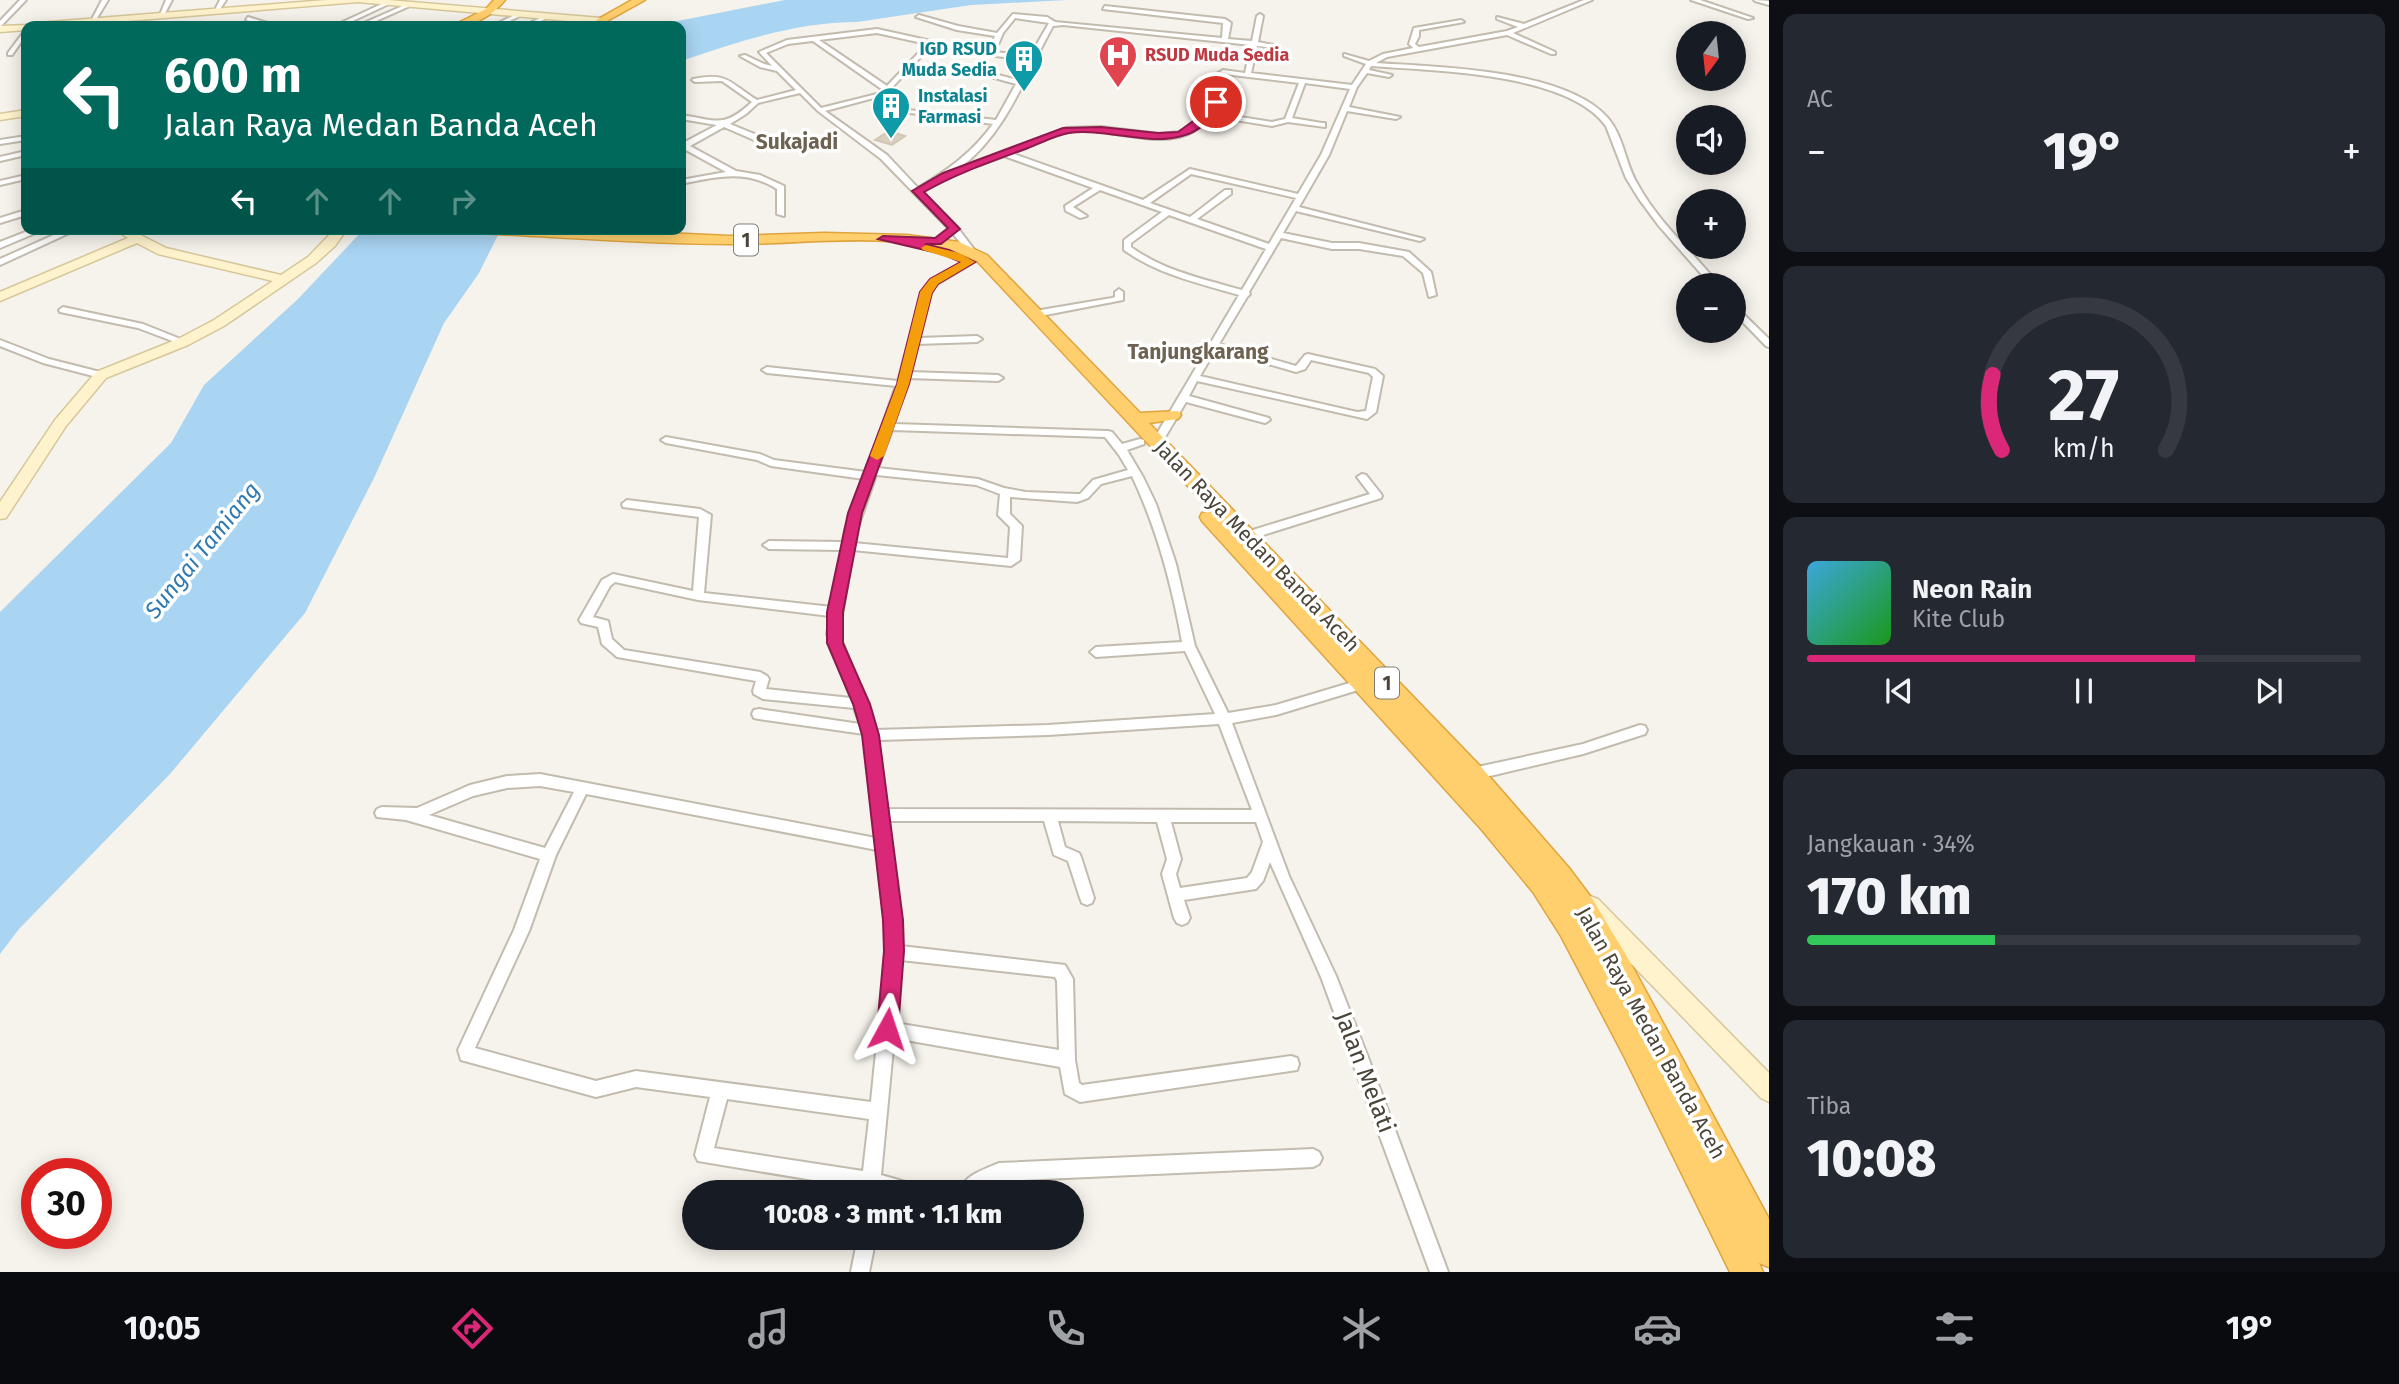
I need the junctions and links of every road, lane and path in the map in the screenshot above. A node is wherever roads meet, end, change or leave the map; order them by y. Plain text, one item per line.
1 (23, 0) edge
2 (105, 0) edge
3 (169, 0) edge
4 (223, 0) edge
5 (358, 0) edge
6 (500, 0) edge
7 (640, 0) edge
8 (1590, 0) edge
9 (1695, 0) edge
10 (1707, 0) edge
11 (1757, 0) edge
12 (332, 1) edge
13 (1724, 1) edge
14 (388, 3) junction
15 (1769, 3) edge
16 (258, 4) edge
17 (409, 5) junction
18 (1105, 8) dead end
19 (216, 11) junction
20 (491, 11) junction
21 (1150, 13) junction
22 (521, 14) junction
23 (160, 16) junction
24 (1260, 16) dead end
25 (546, 17) junction
26 (919, 17) dead end
27 (1499, 18) dead end
28 (1750, 18) dead end
29 (93, 21) edge
30 (103, 21) edge
31 (247, 21) edge
32 (348, 21) edge
33 (372, 21) edge
34 (468, 21) edge
35 (506, 21) edge
36 (538, 21) edge
37 (575, 21) edge
38 (602, 21) edge
39 (1461, 22) dead end
40 (1051, 24) junction
41 (0, 27) edge
42 (1525, 27) junction
43 (21, 29) edge
44 (1143, 32) junction
45 (1507, 33) junction
46 (999, 35) junction
47 (21, 37) edge
48 (814, 40) junction
49 (1224, 40) junction
50 (930, 44) junction
51 (1256, 45) junction
52 (1276, 46) dead end
53 (1418, 49) junction
54 (991, 53) junction
55 (1553, 53) dead end
56 (10, 54) dead end
57 (1346, 55) dead end
58 (743, 56) dead end
59 (1031, 58) junction
60 (980, 66) dead end
61 (1368, 66) junction
62 (778, 69) junction
63 (1248, 74) junction
64 (1389, 75) dead end
65 (695, 80) dead end
66 (1303, 81) junction
67 (1018, 82) junction
68 (1354, 87) junction
69 (887, 89) junction
70 (801, 91) junction
71 (757, 102) junction
72 (1346, 109) junction
73 (820, 110) junction
74 (910, 111) dead end
75 (21, 114) edge
76 (1209, 114) junction
77 (0, 117) edge
78 (1396, 117) dead end
79 (686, 118) edge
80 (1288, 120) junction
81 (996, 122) junction
82 (724, 124) junction
83 (1321, 125) dead end
84 (21, 139) edge
85 (0, 142) edge
86 (771, 144) dead end
87 (686, 145) edge
88 (686, 149) edge
89 (21, 154) edge
90 (1004, 154) junction
91 (0, 159) edge
92 (733, 172) junction
93 (947, 175) junction
94 (21, 178) edge
95 (686, 182) edge
96 (0, 183) edge
97 (1099, 187) junction
98 (918, 191) junction
99 (1228, 192) dead end
100 (1301, 197) junction
101 (1144, 203) junction
102 (1295, 208) junction
103 (1167, 212) junction
104 (21, 214) edge
105 (781, 214) dead end
106 (1083, 216) dead end
107 (1191, 220) junction
108 (0, 221) edge
109 (26, 235) edge
110 (61, 235) edge
111 (130, 235) edge
112 (336, 235) edge
113 (670, 235) edge
114 (946, 235) junction
115 (1279, 235) junction
116 (136, 239) junction
117 (883, 239) junction
118 (1420, 239) dead end
119 (0, 245) edge
120 (1271, 248) junction
121 (971, 257) junction
122 (0, 262) edge
123 (1705, 273) edge
124 (280, 279) junction
125 (1119, 292) dead end
126 (1247, 293) junction
127 (1432, 295) dead end
128 (0, 297) edge
129 (63, 310) dead end
130 (1035, 314) junction
131 (1746, 320) edge
132 (976, 339) dead end
133 (912, 341) junction
134 (0, 342) edge
135 (183, 342) junction
136 (1769, 344) edge
137 (1213, 345) junction
138 (1077, 365) junction
139 (767, 370) dead end
140 (101, 375) junction
141 (998, 378) dead end
142 (1195, 378) junction
143 (904, 379) junction
144 (1183, 398) junction
145 (1172, 415) junction
146 (1136, 419) junction
147 (1265, 420) dead end
148 (888, 427) junction
149 (666, 440) dead end
150 (1139, 444) junction
151 (1134, 472) junction
152 (870, 474) junction
153 (1362, 477) dead end
154 (1005, 494) junction
155 (627, 504) dead end
156 (0, 514) edge
157 (1247, 536) junction
158 (769, 545) dead end
159 (848, 546) junction
160 (698, 596) junction
161 (835, 612) junction
162 (1189, 646) junction
163 (1096, 652) dead end
164 (1363, 684) junction
165 (861, 704) junction
166 (759, 713) dead end
167 (1224, 719) junction
168 (1640, 730) dead end
169 (870, 732) junction
170 (1473, 774) junction
171 (583, 788) junction
172 (382, 813) dead end
173 (880, 815) junction
174 (1049, 815) junction
175 (1162, 815) junction
176 (411, 816) junction
177 (1261, 816) junction
178 (1270, 842) junction
179 (883, 845) junction
180 (549, 855) junction
181 (1560, 876) junction
182 (1175, 895) junction
183 (1087, 898) dead end
184 (1182, 918) dead end
185 (894, 951) junction
186 (887, 1029) junction
187 (1067, 1060) junction
188 (1292, 1064) dead end
189 (721, 1089) junction
190 (1769, 1090) edge
191 (876, 1111) junction
192 (1313, 1158) dead end
193 (838, 1180) edge
194 (870, 1180) edge
195 (979, 1180) edge
196 (864, 1250) edge
197 (1769, 1251) edge
198 (860, 1272) edge
199 (1438, 1272) edge
200 (1747, 1272) edge

1 - 41 street
2 - 29 street
3 - 23 street
4 - 19 street
5 - 12 street
5 - 14 street
6 - 20 highway
7 - 38 highway
8 - 42 street
9 - 28 street
10 - 13 street
11 - 15 street
12 - 16 street
14 - 17 street
14 - 32 street
16 - 19 street
16 - 31 street
17 - 20 street
17 - 33 street
18 - 21 street
19 - 23 street
20 - 22 street
20 - 34 highway
21 - 44 street
21 - 49 street
22 - 25 street
22 - 35 street
23 - 30 street
24 - 51 street
25 - 36 street
25 - 37 street
26 - 46 street
27 - 42 street
39 - 53 street
40 - 44 street
40 - 46 street
40 - 59 street
41 - 43 street
42 - 45 street
44 - 49 street
45 - 53 street
45 - 55 street
46 - 54 street
47 - 56 street
48 - 50 street
48 - 62 street
48 - 69 street
49 - 51 street
50 - 54 street
50 - 69 street
51 - 52 street
51 - 63 street
53 - 61 street
54 - 59 street
57 - 61 street
58 - 62 street
59 - 67 street
60 - 67 street
61 - 64 street
61 - 68 street
61 - 123 street
62 - 70 street
63 - 66 street
63 - 76 street
65 - 71 street
66 - 68 street
66 - 80 street
67 - 81 street
68 - 72 street
69 - 73 street
70 - 71 street
70 - 73 street
71 - 82 street
72 - 78 street
72 - 100 street
73 - 98 street
74 - 81 street
75 - 77 street
76 - 80 street
76 - 90 street
79 - 82 street
80 - 83 street
81 - 93 street
82 - 86 street
82 - 87 street
84 - 85 street
88 - 92 street
89 - 91 street
90 - 93 street
90 - 97 street
92 - 95 street
92 - 105 street
93 - 98 street
94 - 96 street
97 - 101 street
97 - 106 street
98 - 114 street
99 - 107 street
100 - 101 street
100 - 102 street
101 - 103 street
102 - 115 street
102 - 118 street
103 - 107 street
103 - 126 street
104 - 108 street
107 - 120 street
109 - 119 street
110 - 122 street
111 - 116 street
112 - 124 street
113 - 117 highway, Jalan Raya Medan Banda Aceh / 1
114 - 117 highway, Jalan Raya Medan Banda Aceh / 1
114 - 121 highway, Jalan Raya Medan Banda Aceh / 1
115 - 120 street
115 - 127 street
116 - 124 street
116 - 128 street
117 - 121 highway, Jalan Raya Medan Banda Aceh / 1
120 - 126 street
121 - 130 highway, Jalan Raya Medan Banda Aceh / 1
121 - 133 street
121 - 138 highway, Jalan Raya Medan Banda Aceh / 1
124 - 135 street
125 - 130 street
126 - 137 street
129 - 135 street
130 - 138 highway, Jalan Raya Medan Banda Aceh / 1
131 - 136 street
132 - 133 street
133 - 143 street
134 - 140 street
135 - 140 street
137 - 142 street
137 - 142 street
138 - 146 highway, Jalan Raya Medan Banda Aceh / 1
138 - 150 highway, Jalan Raya Medan Banda Aceh / 1
139 - 143 street
140 - 156 street
141 - 143 street
142 - 144 street
143 - 148 street
144 - 145 street
144 - 147 street
145 - 146 highway
145 - 150 street
146 - 150 highway, Jalan Raya Medan Banda Aceh / 1
148 - 150 street
148 - 152 street
149 - 152 street
150 - 151 street, Jalan Melati
150 - 157 highway, Jalan Raya Medan Banda Aceh / 1
150 - 164 highway, Jalan Raya Medan Banda Aceh / 1
151 - 154 street
151 - 162 street, Jalan Melati
152 - 154 street
152 - 159 street
153 - 157 street
154 - 159 street
155 - 160 street
157 - 170 highway, Jalan Raya Medan Banda Aceh / 1
158 - 159 street
159 - 161 street
160 - 161 street
160 - 165 street
161 - 165 street
162 - 163 street
162 - 167 street, Jalan Melati
164 - 167 street
164 - 200 highway, Jalan Raya Medan Banda Aceh / 1
165 - 169 street
166 - 169 street
167 - 169 street
167 - 177 street, Jalan Melati
168 - 170 street
169 - 173 street
170 - 181 highway, Jalan Raya Medan Banda Aceh / 1
171 - 176 street
171 - 179 street
171 - 180 street
172 - 176 street
173 - 174 street
173 - 179 street
174 - 175 street
174 - 183 street
175 - 177 street
175 - 182 street
176 - 180 street
177 - 178 street, Jalan Melati
178 - 182 street
178 - 199 street, Jalan Melati
179 - 185 street
180 - 189 street
181 - 190 street
181 - 197 highway, Jalan Raya Medan Banda Aceh / 1
182 - 184 street
185 - 186 street
185 - 187 street
186 - 187 street
186 - 191 street
187 - 188 street
189 - 191 street
189 - 193 street
191 - 194 street
192 - 195 street
196 - 198 street

